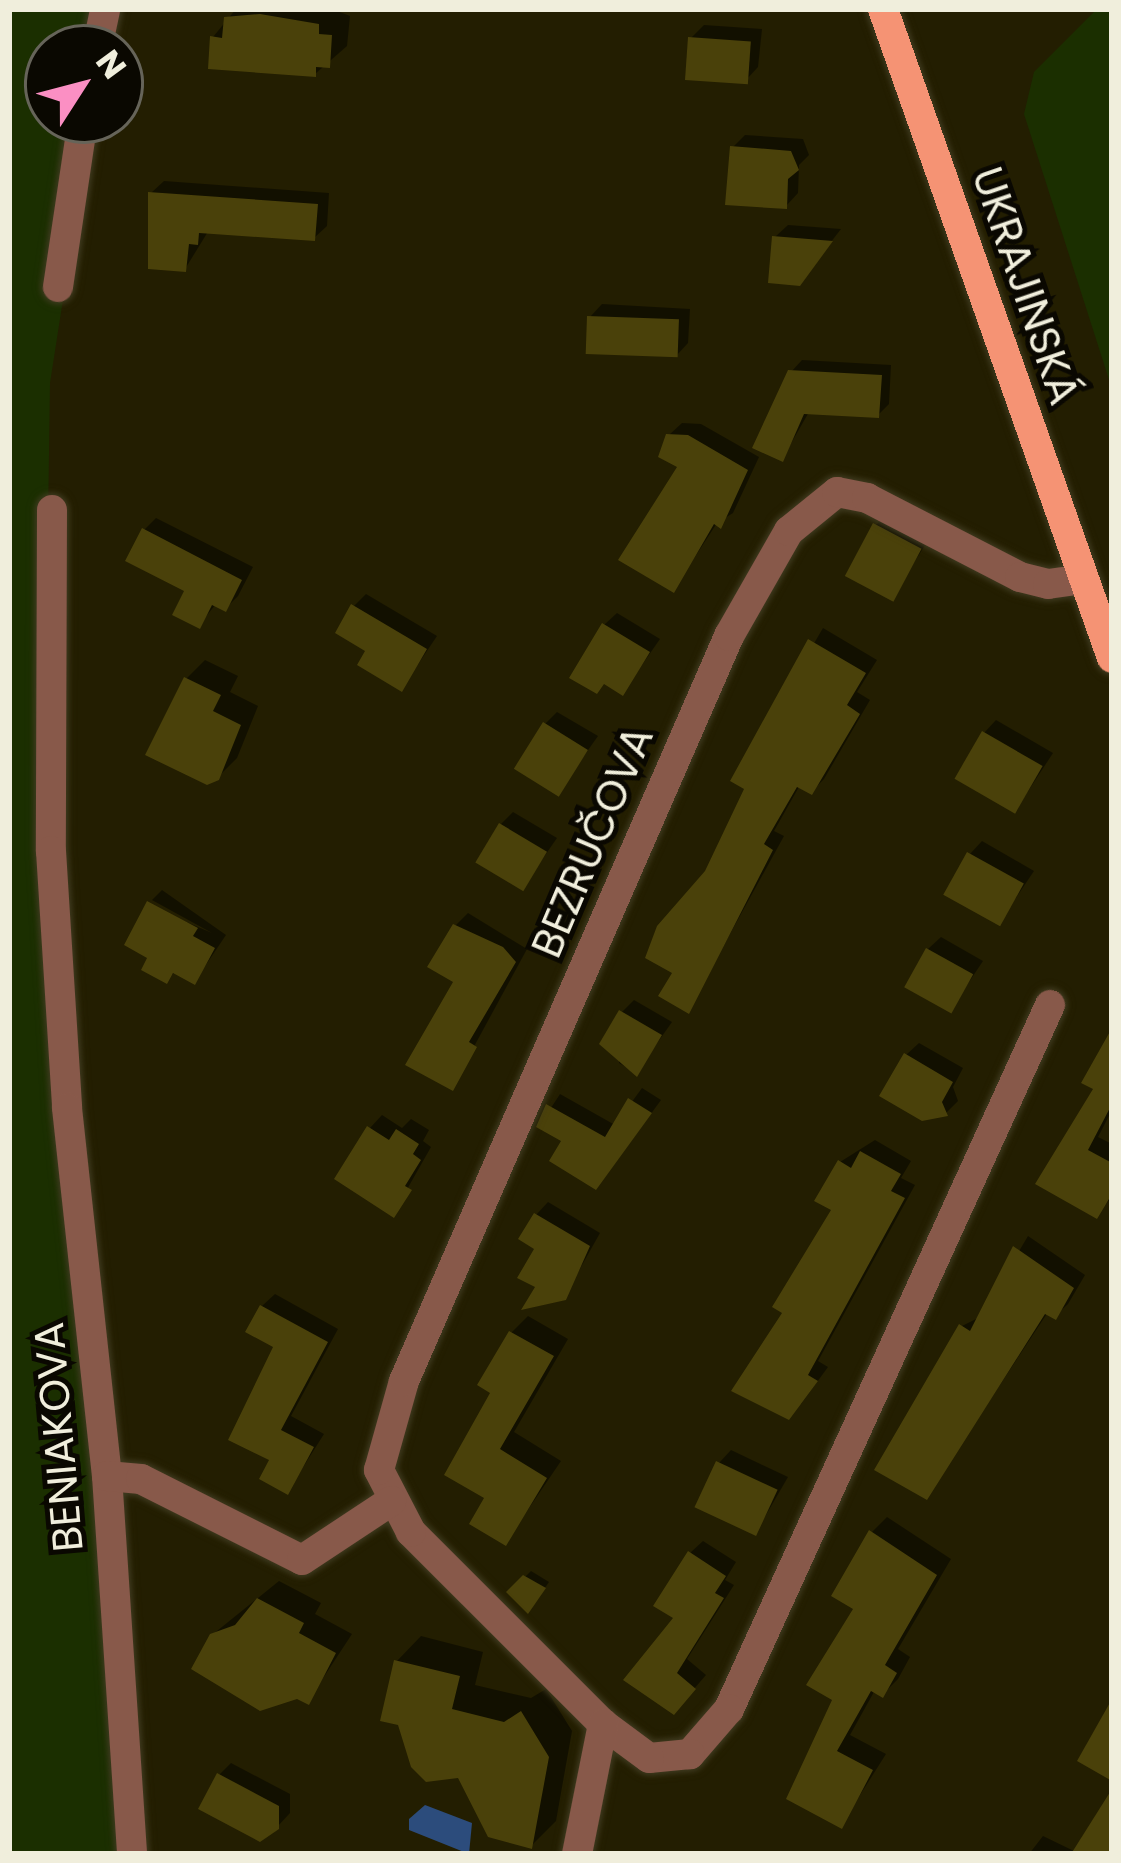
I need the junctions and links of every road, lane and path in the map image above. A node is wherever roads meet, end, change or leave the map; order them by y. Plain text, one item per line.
1 (883, 9) edge
2 (79, 144) edge
3 (58, 286) dead end
4 (52, 510) dead end
5 (1084, 579) junction
6 (1112, 658) edge
7 (1050, 1005) dead end
8 (107, 1476) junction
9 (391, 1501) junction
10 (603, 1724) junction
11 (132, 1854) edge
12 (577, 1854) edge

1 - 5 main road, UKRAJINSKÁ
2 - 3 street
4 - 8 street, BENIAKOVA
5 - 6 main road, UKRAJINSKÁ
5 - 9 street, BEZRUČOVA
7 - 10 street
8 - 9 street
8 - 11 street, BENIAKOVA
9 - 10 street
10 - 12 street

